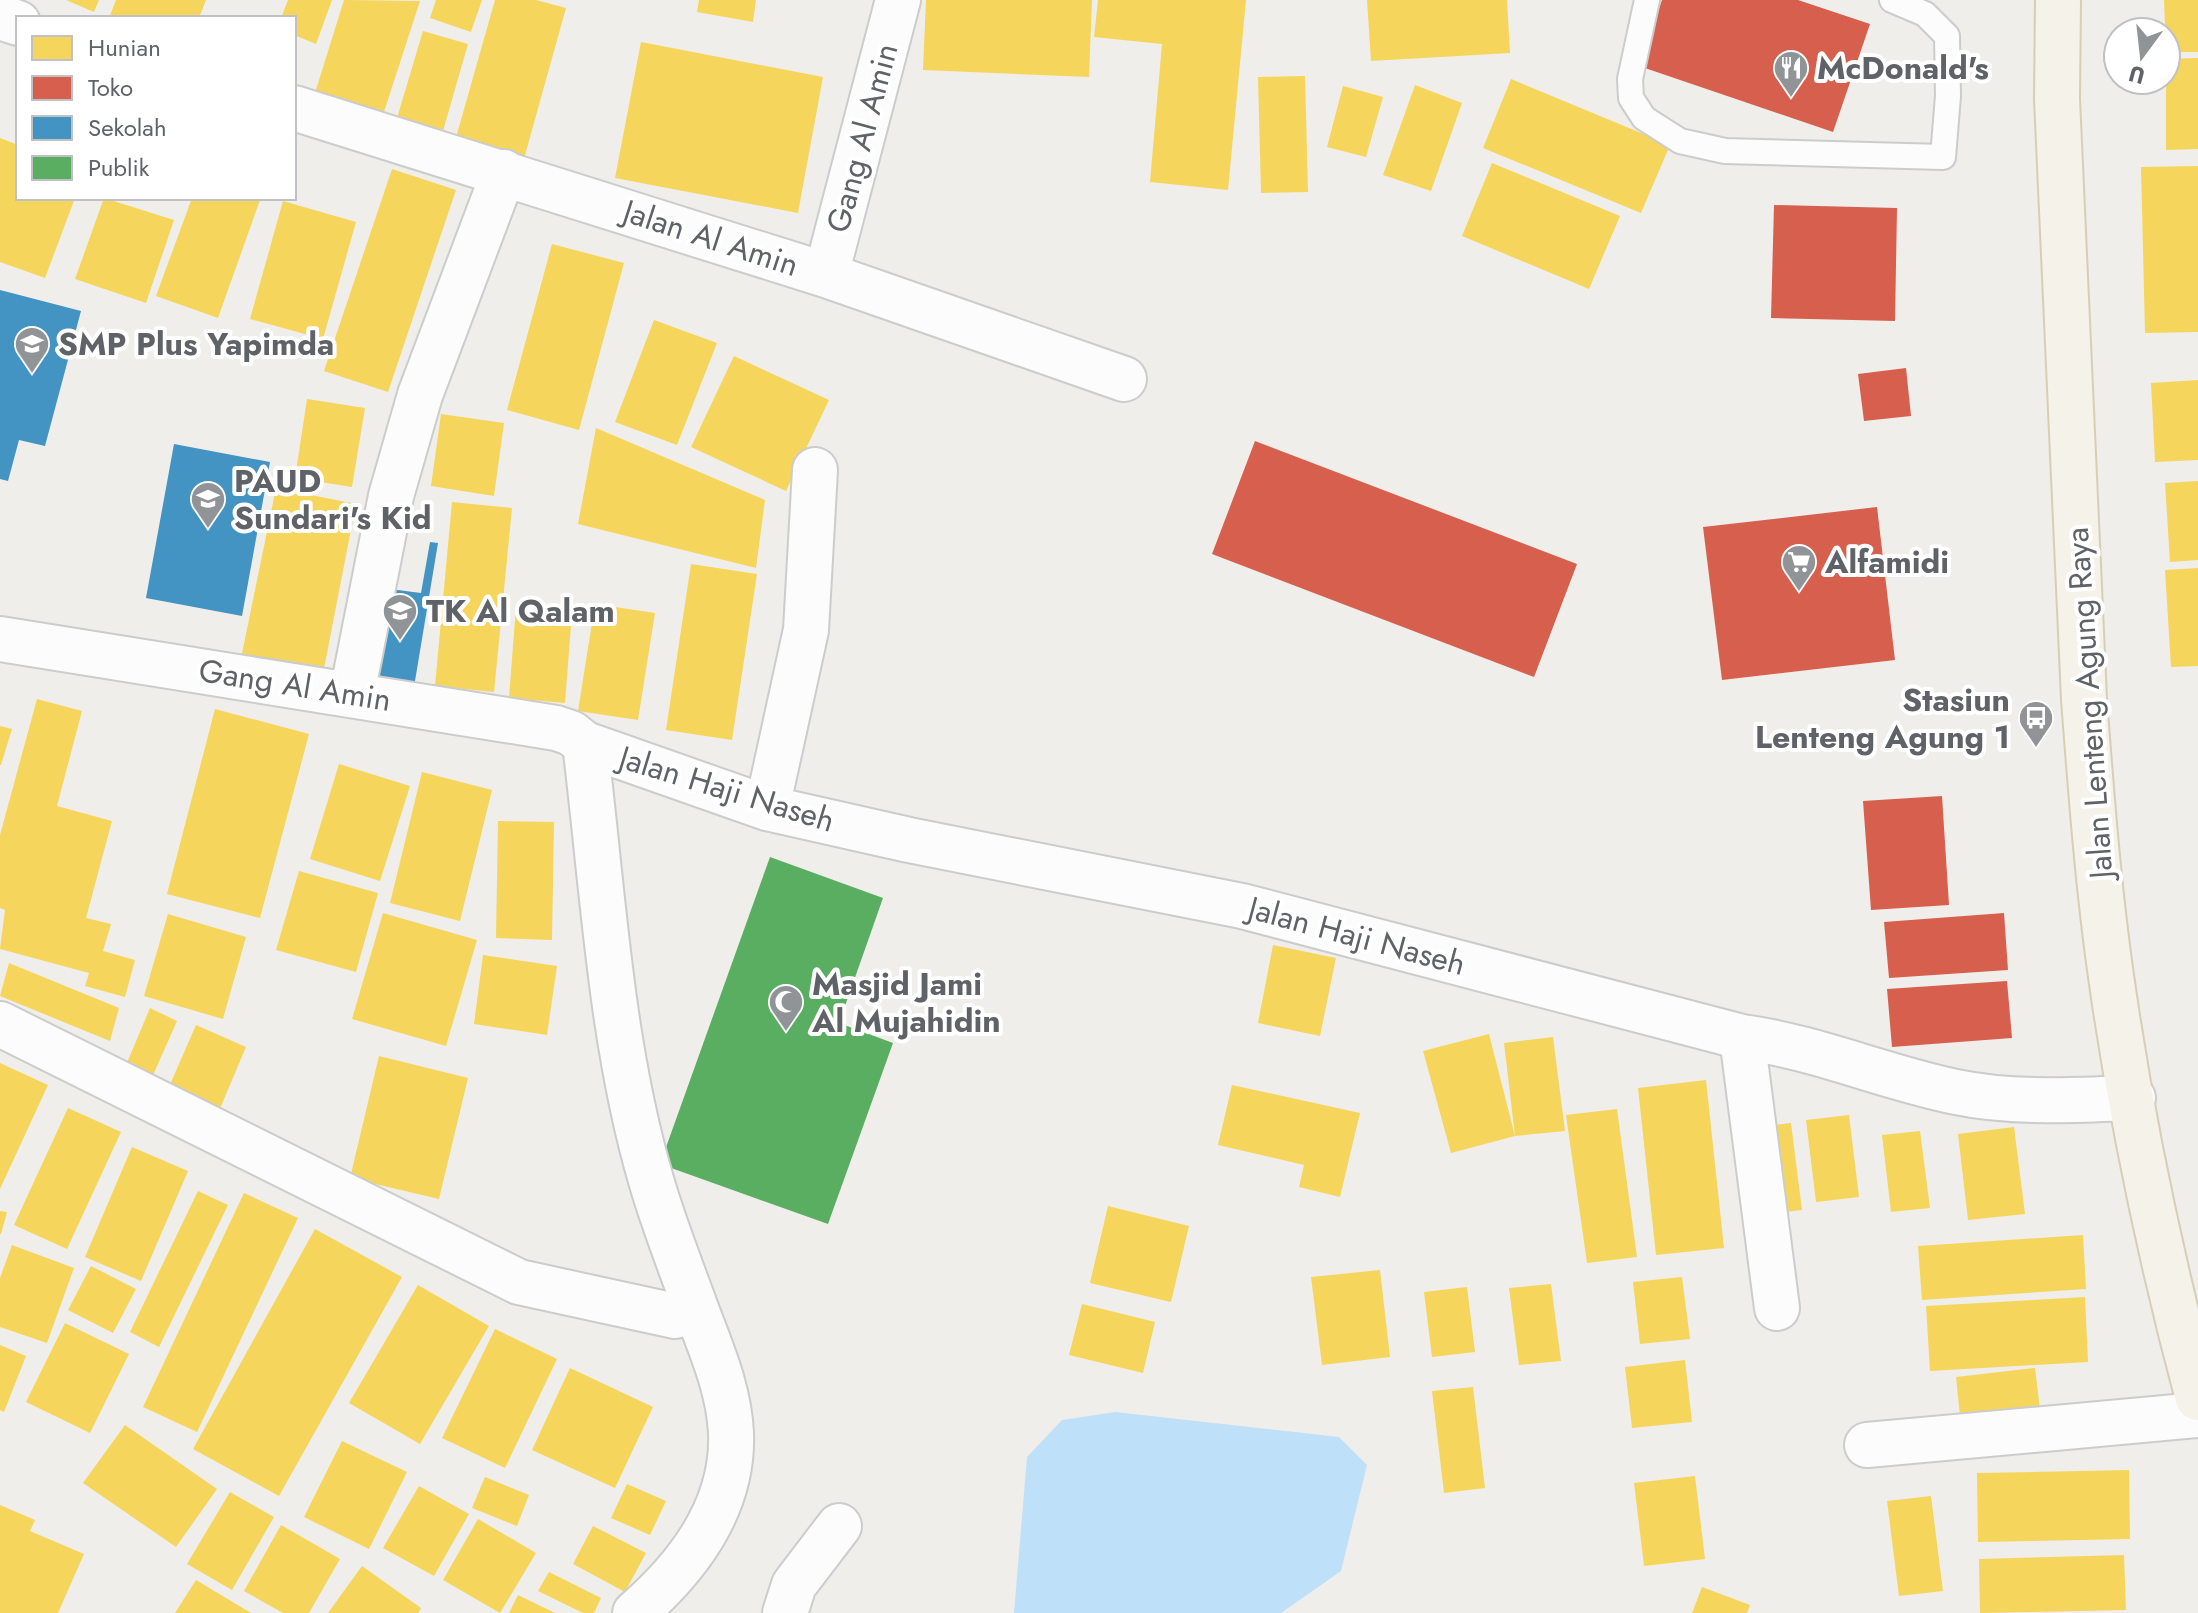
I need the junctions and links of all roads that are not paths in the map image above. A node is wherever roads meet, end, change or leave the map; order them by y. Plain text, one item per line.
1 (898, 0) edge
2 (1647, 0) edge
3 (1892, 0) edge
4 (2058, 0) edge
5 (296, 109) edge
6 (504, 172) junction
7 (826, 275) junction
8 (1124, 379) dead end
9 (815, 470) dead end
10 (0, 639) edge
11 (352, 694) junction
12 (585, 744) junction
13 (767, 808) junction
14 (0, 1024) edge
15 (1742, 1037) junction
16 (2133, 1098) junction
17 (693, 1302) junction
18 (1777, 1308) dead end
19 (2198, 1398) edge
20 (2198, 1415) edge
21 (1867, 1445) dead end
22 (839, 1526) dead end
23 (635, 1613) edge
24 (785, 1613) edge

1 - 7 street, Gang Al Amin
2 - 3 lane
4 - 16 main road, Jalan Lenteng Agung Raya
5 - 6 street, Jalan Al Amin
6 - 7 street, Jalan Al Amin
6 - 11 street
7 - 8 street, Jalan Al Amin
9 - 13 street
10 - 11 street, Gang Al Amin
11 - 12 street, Gang Al Amin
12 - 13 street, Jalan Haji Naseh
12 - 17 street
13 - 15 street, Jalan Haji Naseh
14 - 17 street
15 - 16 street, Jalan Haji Naseh
15 - 18 street
16 - 19 main road, Jalan Lenteng Agung Raya
17 - 23 street
20 - 21 street
22 - 24 street

